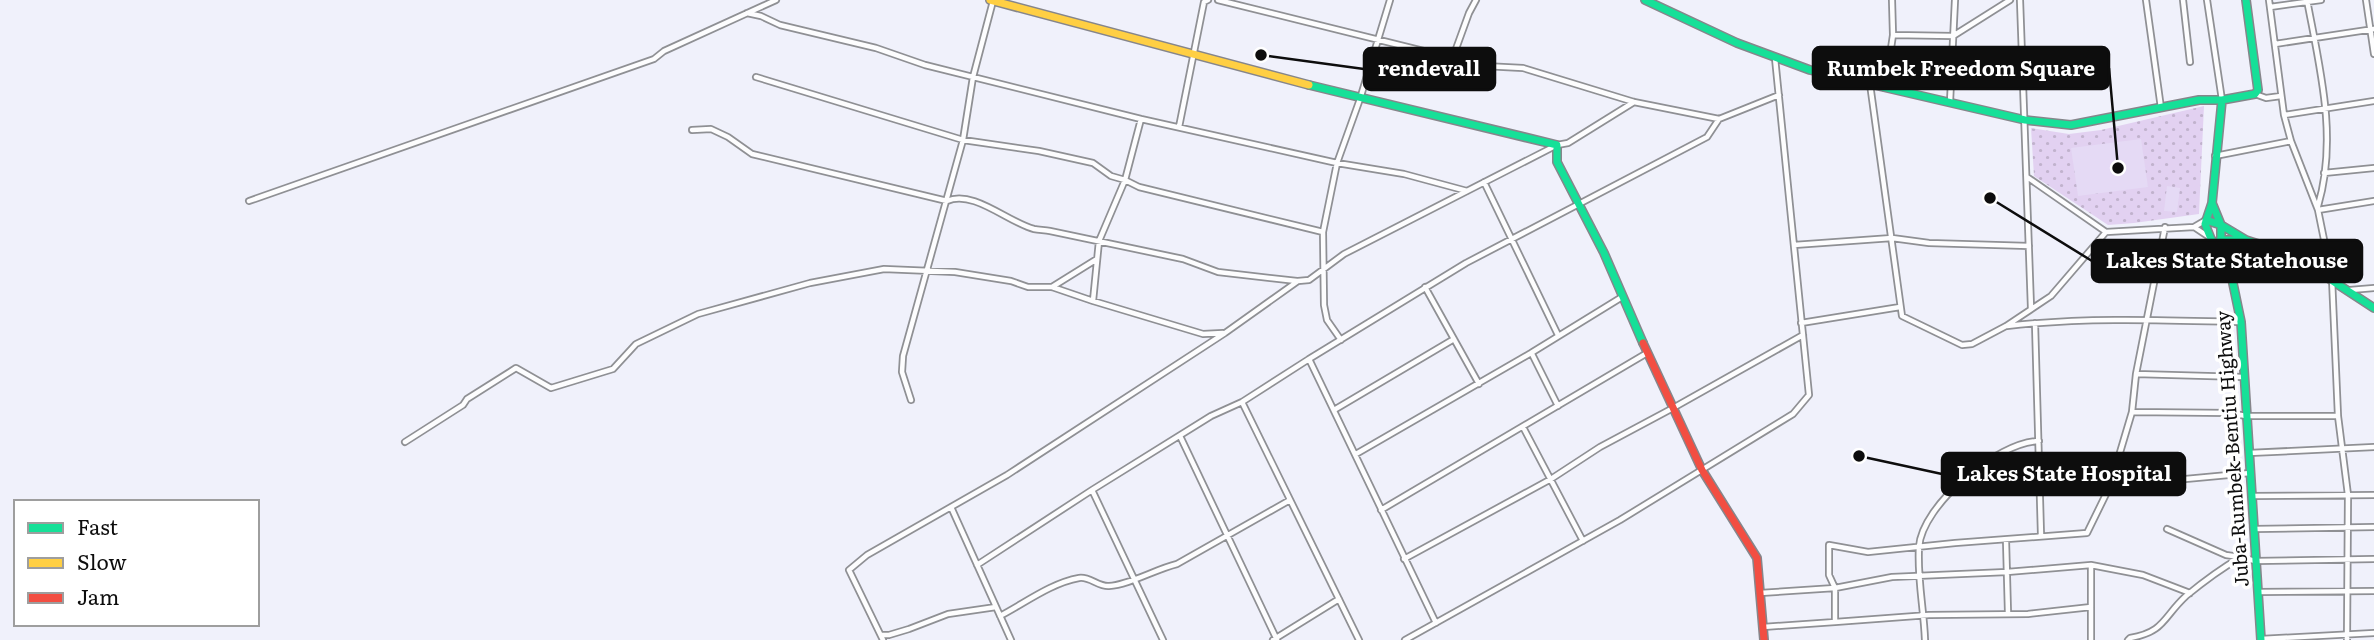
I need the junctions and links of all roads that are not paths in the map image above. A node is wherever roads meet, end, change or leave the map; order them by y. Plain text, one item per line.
1 (776, 0) edge
2 (991, 0) edge
3 (1208, 0) edge
4 (1218, 0) edge
5 (1390, 0) edge
6 (1476, 0) edge
7 (1645, 0) edge
8 (1892, 0) edge
9 (1955, 0) edge
10 (2010, 0) edge
11 (2020, 0) edge
12 (2146, 0) edge
13 (2183, 0) edge
14 (2207, 0) edge
15 (2246, 0) edge
16 (2269, 0) edge
17 (2321, 0) edge
18 (2366, 0) edge
19 (2308, 1) edge
20 (2270, 7) junction
21 (747, 13) junction
22 (2372, 29) edge
23 (1893, 35) junction
24 (1953, 36) junction
25 (2314, 38) junction
26 (1376, 39) junction
27 (2275, 44) junction
28 (2374, 54) edge
29 (1194, 55) junction
30 (1453, 57) junction
31 (1775, 58) junction
32 (2190, 62) dead end
33 (756, 77) dead end
34 (973, 77) junction
35 (1870, 84) junction
36 (1885, 88) junction
37 (2255, 94) junction
38 (1779, 95) junction
39 (2281, 96) junction
40 (1360, 99) junction
41 (2218, 100) junction
42 (2374, 101) edge
43 (1634, 102) junction
44 (1950, 102) junction
45 (2161, 108) junction
46 (2327, 108) junction
47 (2284, 116) junction
48 (1141, 119) junction
49 (1719, 120) junction
50 (2025, 120) junction
51 (1179, 127) junction
52 (692, 130) dead end
53 (962, 140) junction
54 (2291, 141) junction
55 (1557, 145) junction
56 (2215, 156) junction
57 (1337, 163) junction
58 (2374, 168) edge
59 (2324, 173) junction
60 (2027, 177) junction
61 (1125, 180) junction
62 (1484, 183) junction
63 (1468, 191) junction
64 (249, 201) dead end
65 (947, 201) junction
66 (2374, 201) edge
67 (2212, 203) junction
68 (1577, 204) junction
69 (2318, 209) junction
70 (2206, 220) junction
71 (2221, 225) junction
72 (2165, 227) junction
73 (2194, 227) junction
74 (1323, 232) junction
75 (2106, 232) junction
76 (1892, 238) junction
77 (1511, 239) junction
78 (2211, 239) junction
79 (2221, 240) junction
80 (2246, 240) junction
81 (1099, 241) junction
82 (1794, 245) junction
83 (2029, 246) junction
84 (2225, 257) junction
85 (1098, 258) junction
86 (1323, 270) junction
87 (926, 271) junction
88 (2332, 279) junction
89 (1298, 281) junction
90 (1052, 287) junction
91 (1425, 287) junction
92 (2374, 288) edge
93 (2350, 290) junction
94 (1622, 297) junction
95 (1093, 301) junction
96 (1900, 307) junction
97 (2031, 308) junction
98 (2374, 308) edge
99 (2146, 320) junction
100 (2241, 322) junction
101 (1801, 323) junction
102 (2035, 323) junction
103 (2006, 326) junction
104 (1225, 333) junction
105 (1558, 335) junction
106 (1802, 335) junction
107 (1454, 339) junction
108 (1341, 340) junction
109 (1647, 353) junction
110 (1531, 354) junction
111 (1309, 359) junction
112 (2136, 374) junction
113 (2243, 377) junction
114 (1479, 383) junction
115 (911, 400) dead end
116 (1242, 402) junction
117 (1558, 406) junction
118 (1673, 408) junction
119 (1334, 410) junction
120 (2132, 412) junction
121 (2246, 416) junction
122 (2338, 416) junction
123 (1522, 426) junction
124 (1180, 436) junction
125 (2039, 441) junction
126 (405, 442) dead end
127 (2342, 447) junction
128 (2374, 447) edge
129 (2248, 453) junction
130 (1356, 454) junction
131 (1702, 470) junction
132 (2250, 473) junction
133 (1551, 479) junction
134 (2110, 486) junction
135 (1092, 490) junction
136 (2348, 495) junction
137 (2374, 495) edge
138 (2252, 496) junction
139 (1290, 500) junction
140 (951, 507) junction
141 (1381, 510) junction
142 (2349, 527) junction
143 (2374, 527) edge
144 (2167, 529) dead end
145 (2254, 529) junction
146 (1227, 534) junction
147 (2041, 536) junction
148 (2006, 540) junction
149 (1583, 541) junction
150 (1919, 546) junction
151 (2241, 557) junction
152 (1404, 559) junction
153 (2374, 559) edge
154 (2349, 560) junction
155 (2255, 561) junction
156 (977, 565) junction
157 (2091, 565) junction
158 (2007, 572) junction
159 (1920, 577) junction
160 (1135, 579) junction
161 (1835, 588) junction
162 (2374, 591) edge
163 (2257, 592) junction
164 (2349, 592) junction
165 (1760, 593) junction
166 (2190, 593) junction
167 (1339, 599) junction
168 (996, 607) junction
169 (2091, 607) junction
170 (2008, 614) junction
171 (1000, 616) junction
172 (1924, 616) junction
173 (1835, 622) junction
174 (1436, 623) junction
175 (1763, 627) junction
176 (2374, 634) edge
177 (2347, 637) edge
178 (882, 638) edge
179 (1275, 639) edge
180 (1011, 640) edge
181 (1163, 640) edge
182 (1359, 640) edge
183 (1405, 640) edge
184 (1763, 640) edge
185 (1925, 640) edge
186 (2091, 640) edge
187 (2128, 640) edge
188 (2261, 640) edge

1 - 21 street
2 - 29 main road
2 - 34 street
3 - 29 street
4 - 26 street
5 - 26 street
6 - 30 street
7 - 31 main road
8 - 23 street
9 - 24 street
10 - 24 street
11 - 50 street
12 - 45 street
13 - 32 street
14 - 41 street
15 - 37 main road
16 - 20 street
17 - 19 street
18 - 22 street
19 - 20 street
19 - 25 street
20 - 27 street
21 - 34 street
21 - 64 street
22 - 25 street
22 - 28 street
23 - 24 street
23 - 36 street
24 - 44 street
25 - 27 street
25 - 46 street
26 - 30 street
26 - 40 street
27 - 39 street
29 - 40 main road
29 - 51 street
30 - 43 street
31 - 35 main road
31 - 38 street
33 - 53 street
34 - 48 street
34 - 53 street
35 - 36 main road
35 - 76 street
36 - 44 main road
37 - 39 street
37 - 41 main road
38 - 49 street
38 - 82 street
39 - 47 street
40 - 55 main road
40 - 57 street
41 - 45 main road
41 - 56 main road
42 - 46 street
43 - 49 street
43 - 55 street
44 - 50 main road
45 - 50 main road
46 - 47 street
46 - 59 street
47 - 54 street
48 - 51 street
48 - 61 street
49 - 68 street
50 - 60 street
51 - 57 street
52 - 65 street
53 - 61 street
53 - 65 street
54 - 56 street
54 - 69 street
55 - 62 street
55 - 68 main road
56 - 67 main road
57 - 63 street
57 - 74 street
58 - 59 street
59 - 69 street
60 - 75 street
60 - 83 street
61 - 74 street
61 - 81 street
62 - 63 street
62 - 77 street
63 - 86 street
65 - 81 street
65 - 87 street
66 - 69 street
67 - 70 main road
67 - 71 main road
68 - 77 street
68 - 94 main road
69 - 88 street
70 - 71 main road
70 - 73 street
70 - 78 main road
71 - 79 main road, Juba-Rumbek-Bentiu Highway
71 - 80 main road
72 - 73 street
72 - 75 street
72 - 99 street
73 - 78 street
74 - 86 street
75 - 97 street
76 - 82 street
76 - 83 street
76 - 96 street
77 - 91 street
77 - 105 street
78 - 79 main road
78 - 84 main road
79 - 80 main road
79 - 84 main road, Juba-Rumbek-Bentiu Highway
80 - 88 main road
81 - 85 street
81 - 89 street
82 - 101 street
83 - 97 street
84 - 100 main road, Juba-Rumbek-Bentiu Highway
85 - 90 street
85 - 95 street
86 - 89 street
86 - 108 street
87 - 90 street
87 - 115 street
87 - 126 street
88 - 93 main road
88 - 122 street
89 - 104 street
90 - 95 street
91 - 107 street
91 - 108 street
92 - 93 street
93 - 98 main road
94 - 105 street
94 - 109 main road
95 - 104 street
96 - 101 street
96 - 103 street
97 - 103 street
99 - 100 street
99 - 102 street
99 - 112 street
100 - 113 main road, Juba-Rumbek-Bentiu Highway
101 - 106 street
102 - 103 street
102 - 125 street
104 - 140 street
105 - 110 street
106 - 118 street
106 - 131 street
107 - 114 street
107 - 119 street
108 - 111 street
109 - 117 street
109 - 118 main road
110 - 114 street
110 - 117 street
111 - 116 street
111 - 119 street
112 - 113 street
112 - 120 street
113 - 121 main road, Juba-Rumbek-Bentiu Highway
114 - 130 street
116 - 124 street
116 - 139 street
117 - 123 street
118 - 131 main road
118 - 133 street
119 - 130 street
120 - 121 street
120 - 134 street
121 - 122 street
121 - 129 main road, Juba-Rumbek-Bentiu Highway
122 - 127 street
123 - 133 street
123 - 141 street
124 - 135 street
124 - 146 street
125 - 147 street
125 - 150 street
127 - 128 street
127 - 129 street
127 - 136 street
129 - 132 main road, Juba-Rumbek-Bentiu Highway
130 - 141 street
131 - 149 street
131 - 165 main road
132 - 134 street
132 - 138 main road, Juba-Rumbek-Bentiu Highway
133 - 149 street
133 - 152 street
134 - 147 street
135 - 156 street
135 - 160 street
136 - 137 street
136 - 138 street
136 - 142 street
138 - 145 main road, Juba-Rumbek-Bentiu Highway
139 - 146 street
139 - 167 street
140 - 156 street
140 - 178 street
141 - 152 street
142 - 143 street
142 - 145 street
142 - 154 street
144 - 151 street
145 - 155 main road, Juba-Rumbek-Bentiu Highway
146 - 160 street
146 - 179 street
147 - 148 street
148 - 150 street
148 - 158 street
149 - 174 street
150 - 159 street
150 - 161 street
151 - 155 street
151 - 166 street
152 - 174 street
153 - 154 street
154 - 155 street
154 - 164 street
155 - 163 main road, Juba-Rumbek-Bentiu Highway
156 - 168 street
157 - 158 street
157 - 166 street
157 - 169 street
158 - 159 street
158 - 170 street
159 - 161 street
159 - 172 street
160 - 171 street
160 - 181 street
161 - 165 street
161 - 173 street
162 - 164 street
163 - 164 street
163 - 188 main road, Juba-Rumbek-Bentiu Highway
164 - 177 street
165 - 175 main road
166 - 187 street
167 - 179 street
167 - 182 street
168 - 171 street
168 - 178 street
169 - 170 street
169 - 186 street
170 - 172 street
171 - 180 street
172 - 173 street
172 - 185 street
173 - 175 street
174 - 183 street
175 - 184 main road
176 - 177 street
177 - 188 street

